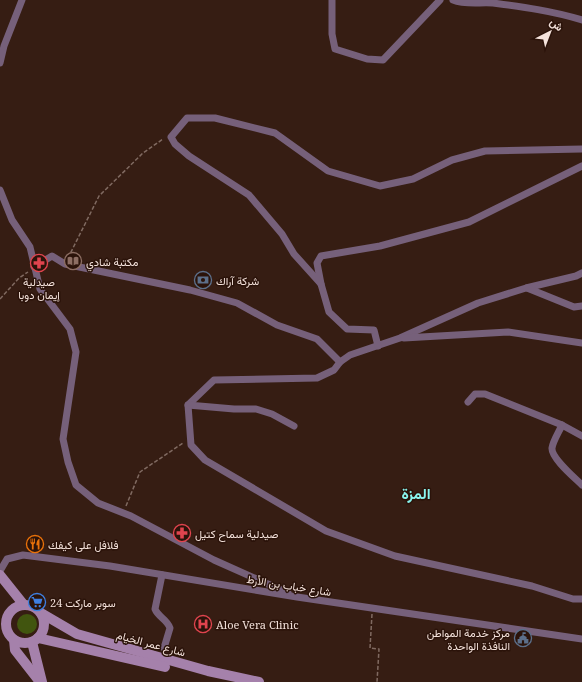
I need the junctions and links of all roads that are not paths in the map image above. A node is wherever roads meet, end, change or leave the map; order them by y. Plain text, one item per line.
1 (22, 0) edge
2 (332, 0) edge
3 (440, 0) edge
4 (453, 0) edge
5 (582, 20) edge
6 (0, 63) edge
7 (582, 149) edge
8 (582, 166) edge
9 (0, 190) edge
10 (34, 267) junction
11 (582, 273) edge
12 (321, 284) junction
13 (526, 288) junction
14 (582, 306) edge
15 (400, 338) junction
16 (582, 343) edge
17 (378, 346) junction
18 (340, 362) junction
19 (468, 402) dead end
20 (188, 405) junction
21 (562, 424) junction
22 (294, 426) dead end
23 (582, 436) edge
24 (582, 485) edge
25 (0, 571) edge
26 (0, 575) edge
27 (162, 575) junction
28 (297, 598) junction
29 (582, 599) edge
30 (24, 605) junction
31 (41, 613) junction
32 (4, 629) edge
33 (582, 639) edge
34 (14, 640) junction
35 (35, 640) junction
36 (164, 648) dead end
37 (41, 682) edge
38 (229, 682) edge
39 (259, 682) edge

1 - 6 street
2 - 3 street
4 - 5 street
7 - 12 street
8 - 12 street
9 - 10 street
10 - 18 street
10 - 28 street
11 - 13 street
12 - 17 street
13 - 14 street
13 - 15 street
15 - 16 street
15 - 17 street
17 - 18 street
18 - 20 street
19 - 21 street
20 - 22 street
20 - 29 street
21 - 23 street
21 - 24 street
25 - 27 street, شارع خباب بن الأرط
26 - 30 street
27 - 28 street, شارع خباب بن الأرط
27 - 36 street
28 - 33 street, شارع خباب بن الأرط
30 - 31 street
30 - 32 street
31 - 35 street
31 - 39 street, شارع عمر الخيام
32 - 34 street
34 - 35 street
34 - 37 street
35 - 37 street
35 - 38 street, شارع عمر الخيام

